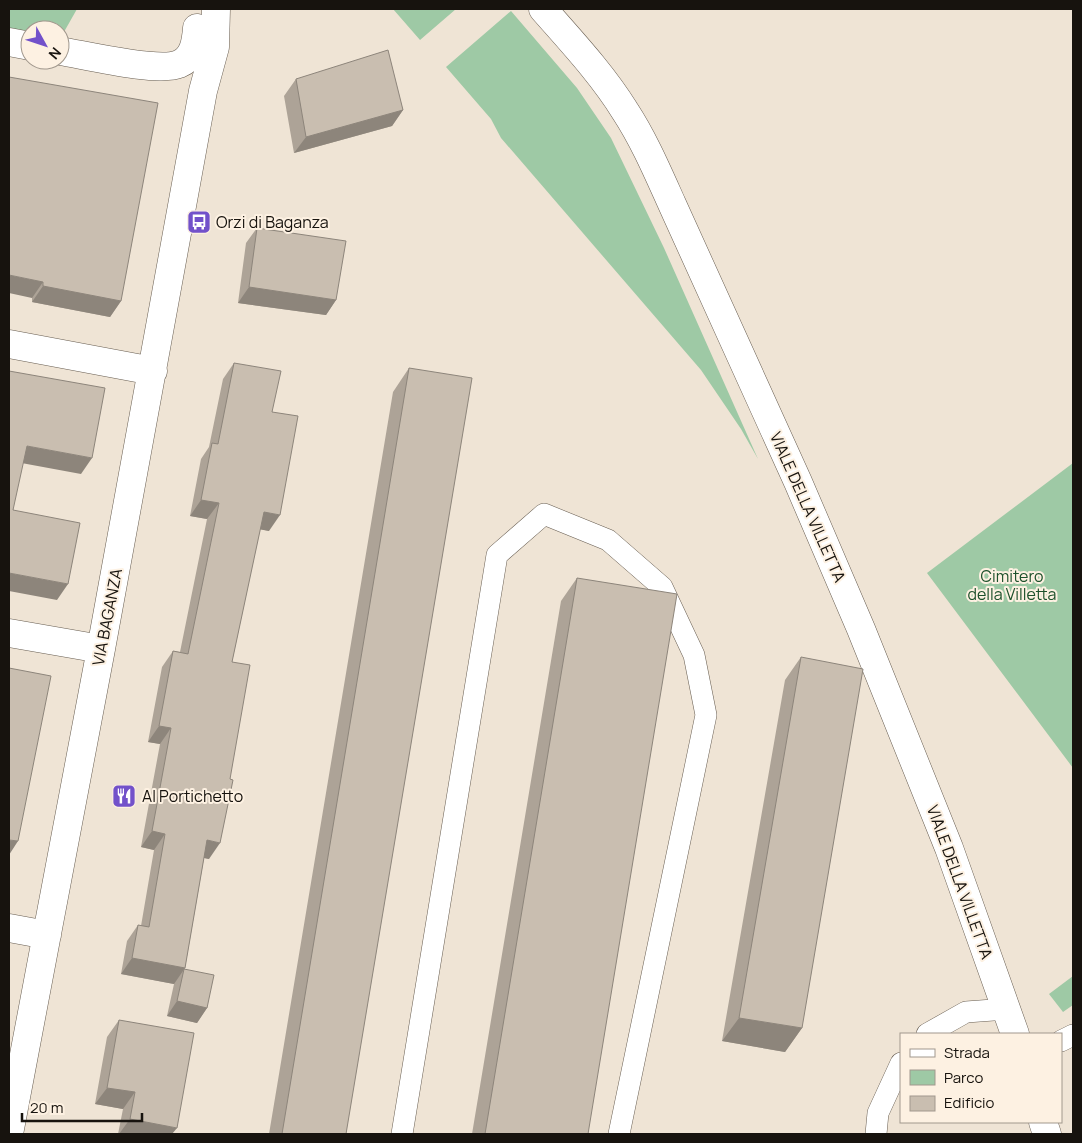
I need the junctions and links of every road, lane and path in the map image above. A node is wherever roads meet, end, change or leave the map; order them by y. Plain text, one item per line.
1 (543, 9) edge
2 (210, 16) edge
3 (70, 53) edge
4 (165, 66) junction
5 (201, 100) junction
6 (9, 344) edge
7 (152, 371) junction
8 (9, 633) edge
9 (101, 649) junction
10 (9, 928) edge
11 (46, 935) junction
12 (1011, 1022) edge
13 (929, 1033) edge
14 (900, 1065) edge
15 (9, 1134) edge
16 (402, 1134) edge
17 (619, 1134) edge
18 (876, 1134) edge

1 - 12 street, VIALE DELLA VILLETTA
2 - 4 street
2 - 5 street, VIA BAGANZA
3 - 4 street
4 - 5 street
5 - 7 street, VIA BAGANZA
6 - 7 street
7 - 9 street, VIA BAGANZA
8 - 9 street
9 - 11 street, VIA BAGANZA
10 - 11 street
11 - 15 street, VIA BAGANZA
12 - 13 lane
14 - 18 lane
16 - 17 lane

